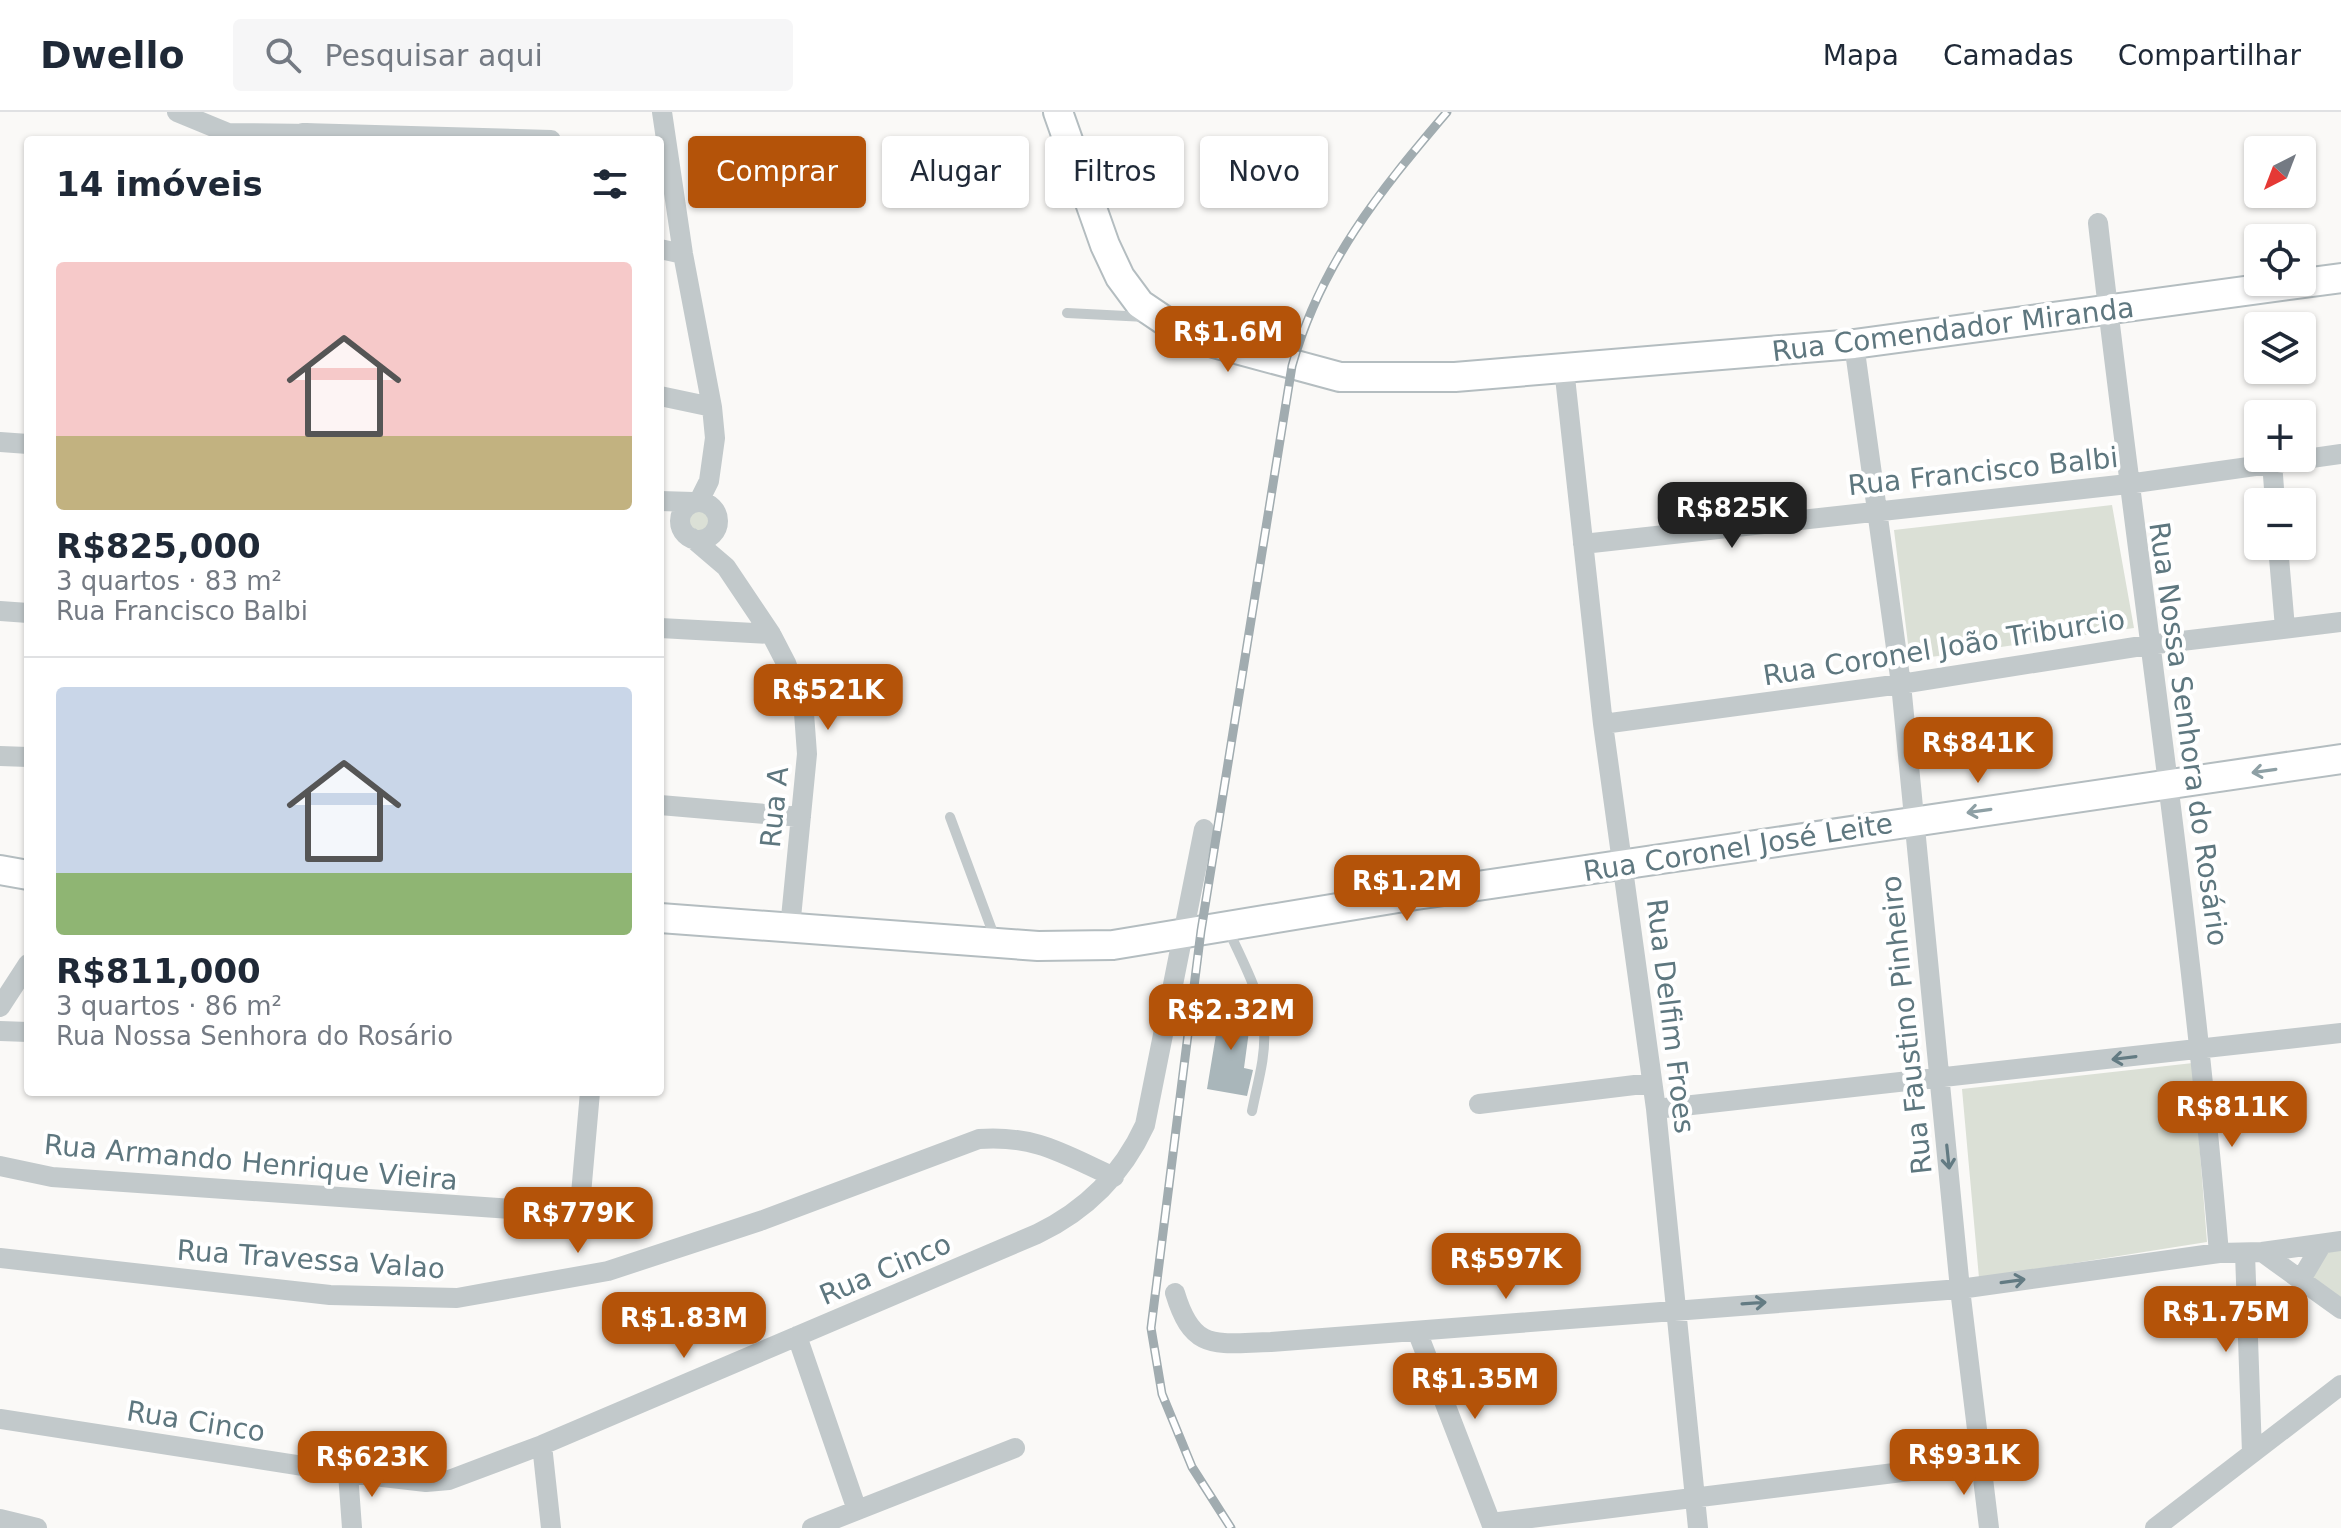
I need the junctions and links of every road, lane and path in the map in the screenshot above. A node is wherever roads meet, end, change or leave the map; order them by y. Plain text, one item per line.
1 (177, 112) edge
2 (662, 112) edge
3 (1058, 112) edge
4 (303, 133) junction
5 (320, 136) edge
6 (409, 136) edge
7 (663, 136) edge
8 (664, 150) edge
9 (2098, 223) dead end
10 (664, 250) edge
11 (683, 254) junction
12 (2341, 278) edge
13 (2108, 311) junction
14 (1067, 313) dead end
15 (1156, 318) junction
16 (1854, 344) junction
17 (1564, 368) junction
18 (664, 397) edge
19 (712, 407) junction
20 (0, 442) edge
21 (24, 444) edge
22 (2341, 454) edge
23 (2316, 457) edge
24 (2244, 466) edge
25 (2128, 484) junction
26 (664, 502) edge
27 (706, 510) junction
28 (1876, 511) junction
29 (664, 514) edge
30 (687, 534) junction
31 (1583, 544) junction
32 (2279, 560) edge
33 (726, 567) junction
34 (0, 611) edge
35 (24, 613) edge
36 (2341, 622) edge
37 (664, 628) edge
38 (2285, 628) junction
39 (771, 634) junction
40 (2148, 645) junction
41 (1901, 684) junction
42 (1603, 724) junction
43 (0, 756) edge
44 (24, 757) edge
45 (2341, 759) edge
46 (2168, 785) junction
47 (664, 805) edge
48 (801, 817) junction
49 (950, 817) dead end
50 (1912, 821) junction
51 (1204, 829) dead end
52 (1623, 864) junction
53 (0, 870) edge
54 (24, 874) edge
55 (664, 918) edge
56 (1227, 927) junction
57 (790, 928) junction
58 (1183, 934) junction
59 (997, 943) junction
60 (24, 970) edge
61 (0, 1007) edge
62 (0, 1031) edge
63 (24, 1032) edge
64 (2341, 1033) edge
65 (2202, 1048) junction
66 (1940, 1080) junction
67 (1651, 1083) junction
68 (590, 1096) edge
69 (1479, 1104) dead end
70 (1656, 1109) junction
71 (1252, 1111) dead end
72 (0, 1166) edge
73 (1114, 1177) junction
74 (2331, 1242) edge
75 (2253, 1252) junction
76 (2219, 1253) junction
77 (0, 1258) edge
78 (2300, 1281) junction
79 (1960, 1289) junction
80 (1175, 1293) dead end
81 (1677, 1309) junction
82 (2341, 1309) edge
83 (1417, 1331) junction
84 (797, 1336) junction
85 (2341, 1385) edge
86 (0, 1419) edge
87 (542, 1445) junction
88 (1015, 1448) dead end
89 (2252, 1453) junction
90 (1983, 1462) junction
91 (348, 1473) junction
92 (1695, 1496) junction
93 (857, 1510) junction
94 (0, 1519) edge
95 (1492, 1526) edge
96 (37, 1528) edge
97 (352, 1528) edge
98 (551, 1528) edge
99 (812, 1528) edge
100 (1698, 1528) edge
101 (1989, 1528) edge
102 (2155, 1528) edge

1 - 4 street
2 - 7 street
3 - 15 street
4 - 5 street
4 - 6 street
8 - 11 street
9 - 13 street, Rua Nossa Senhora do Rosário
10 - 11 street
11 - 19 street
12 - 13 street, Rua Comendador Miranda
13 - 16 street, Rua Comendador Miranda
13 - 25 street, Rua Nossa Senhora do Rosário
14 - 15 lane
15 - 17 street, Rua Comendador Miranda
16 - 17 street, Rua Comendador Miranda
16 - 28 street, Rua Faustino Pinheiro
17 - 31 street, Rua Delfim Froes
18 - 19 street
19 - 27 street
20 - 21 street
22 - 23 street, Rua Francisco Balbi
24 - 25 street, Rua Francisco Balbi
25 - 28 street, Rua Francisco Balbi
25 - 40 street, Rua Nossa Senhora do Rosário
26 - 27 street
27 - 30 street
27 - 30 street
27 - 33 street
28 - 31 street, Rua Francisco Balbi
28 - 41 street, Rua Faustino Pinheiro
29 - 30 street
30 - 33 street
31 - 42 street, Rua Delfim Froes
32 - 38 street
33 - 39 street, Rua A
34 - 35 street
36 - 38 street, Rua Coronel João Triburcio
37 - 39 street
38 - 40 street, Rua Coronel João Triburcio
39 - 48 street, Rua A
40 - 41 street, Rua Coronel João Triburcio
40 - 46 street, Rua Nossa Senhora do Rosário
41 - 42 street, Rua Coronel João Triburcio
41 - 50 street, Rua Faustino Pinheiro
42 - 52 street, Rua Delfim Froes
43 - 44 street
45 -> 46 street, Rua Coronel José Leite
46 -> 50 street, Rua Coronel José Leite
46 - 65 street, Rua Nossa Senhora do Rosário
47 - 48 street
48 - 57 street, Rua A
49 - 59 lane
50 - 52 street, Rua Coronel José Leite
50 - 66 street, Rua Faustino Pinheiro
51 - 58 street, Rua Cinco
52 - 56 street, Rua Coronel José Leite
52 - 67 street, Rua Delfim Froes
53 - 54 street
55 - 57 street, Rua Coronel José Leite
56 - 58 street, Rua Coronel José Leite
56 - 71 lane
57 - 59 street, Rua Coronel José Leite
58 - 59 street, Rua Coronel José Leite
58 - 73 street, Rua Cinco
60 - 61 street
62 - 63 street
64 - 65 street
65 -> 66 street
65 - 76 street, Rua Nossa Senhora do Rosário
66 - 70 street
66 -> 79 street, Rua Faustino Pinheiro
67 - 69 street
67 - 70 street, Rua Delfim Froes
68 - 72 street, Rua Armando Henrique Vieira
70 - 81 street, Rua Delfim Froes
73 - 77 street, Rua Travessa Valao
73 - 84 street, Rua Cinco
74 - 75 street
74 - 78 street
75 - 76 street
75 - 78 street
75 - 89 street
79 -> 76 street
78 - 82 street
81 -> 79 street
79 - 90 street, Rua Faustino Pinheiro
80 - 83 street
81 - 83 street
81 - 92 street, Rua Delfim Froes
83 - 95 street
84 - 87 street, Rua Cinco
84 - 93 street
85 - 89 street
86 - 91 street, Rua Cinco
87 - 91 street, Rua Cinco
87 - 98 street
88 - 93 street
89 - 102 street
90 - 92 street
90 - 101 street, Rua Faustino Pinheiro
91 - 97 street
92 - 95 street
92 - 100 street, Rua Delfim Froes
93 - 99 street
94 - 96 street

